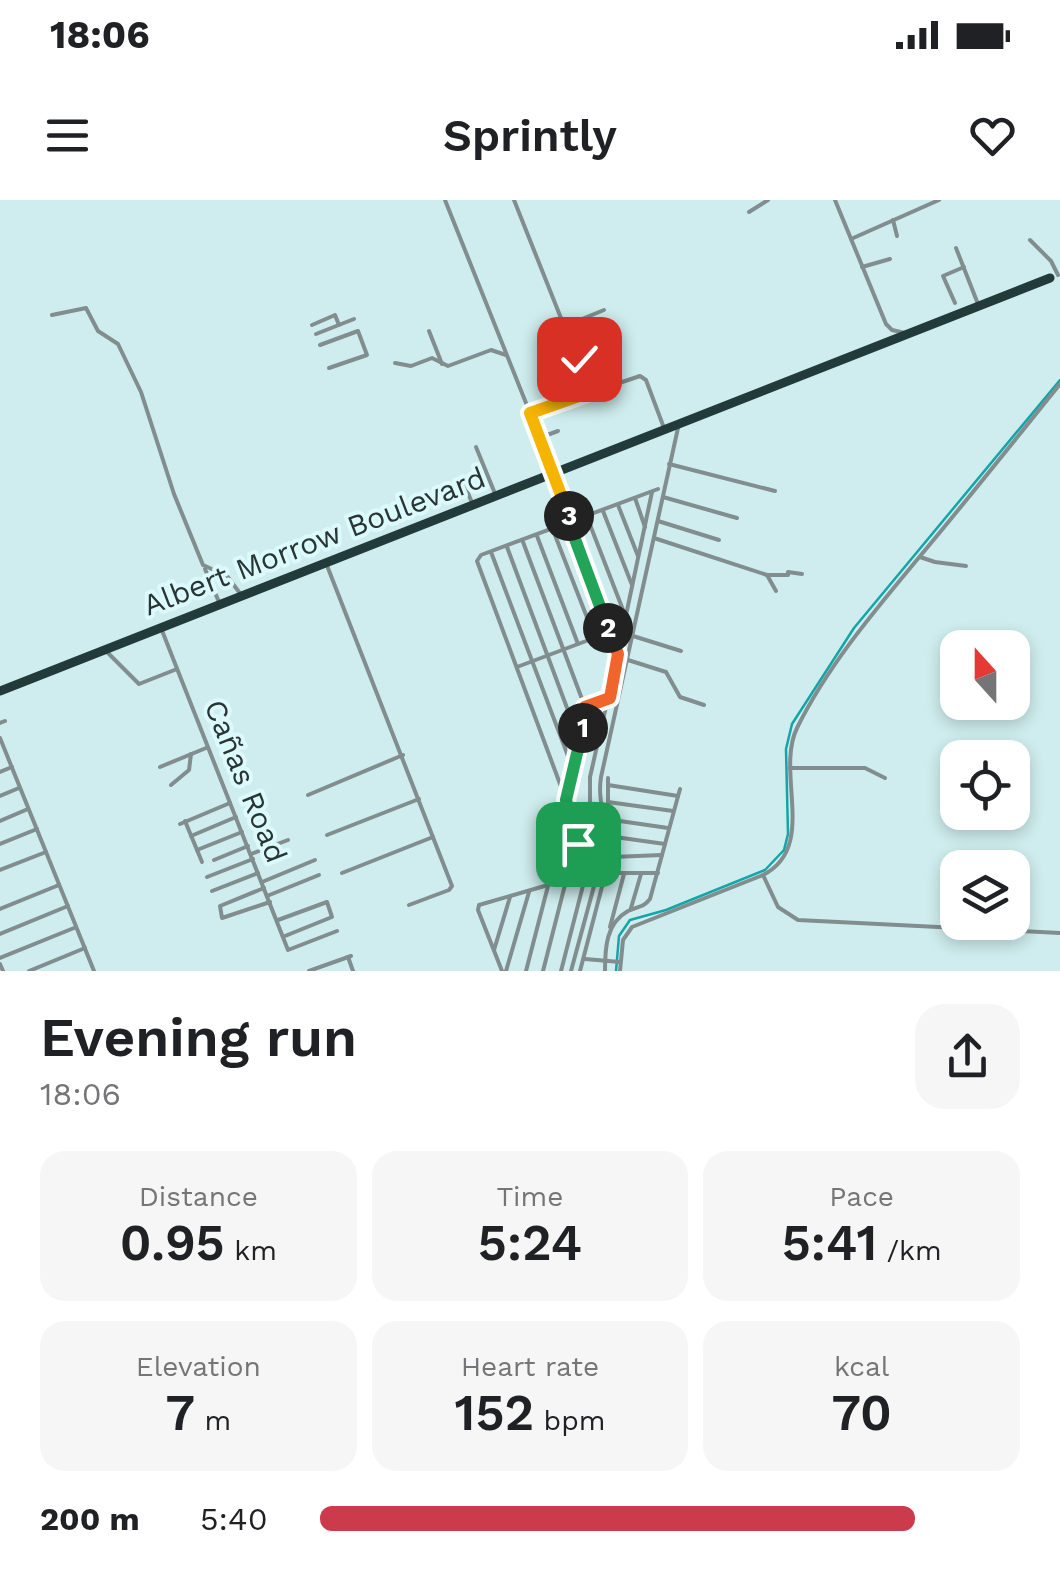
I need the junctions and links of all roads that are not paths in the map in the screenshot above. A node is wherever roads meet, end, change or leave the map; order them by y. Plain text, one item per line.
1 (445, 200) edge
2 (514, 200) edge
3 (768, 200) edge
4 (835, 200) edge
5 (939, 200) edge
6 (749, 212) dead end
7 (893, 220) junction
8 (896, 236) dead end
9 (851, 238) junction
10 (1030, 240) dead end
11 (956, 248) dead end
12 (890, 259) dead end
13 (964, 266) junction
14 (862, 267) junction
15 (1056, 271) edge
16 (955, 303) dead end
17 (978, 304) junction
18 (604, 310) dead end
19 (52, 316) dead end
20 (354, 319) dead end
21 (312, 325) dead end
22 (339, 325) junction
23 (565, 326) junction
24 (429, 332) dead end
25 (316, 334) dead end
26 (890, 335) junction
27 (619, 342) dead end
28 (320, 345) dead end
29 (559, 351) dead end
30 (506, 355) junction
31 (579, 359) junction
32 (394, 363) dead end
33 (442, 364) junction
34 (329, 368) dead end
35 (1060, 384) edge
36 (548, 387) dead end
37 (590, 392) junction
38 (577, 396) junction
39 (555, 404) junction
40 (530, 413) junction
41 (678, 428) junction
42 (664, 430) junction
43 (558, 431) dead end
44 (540, 438) junction
45 (673, 444) junction
46 (476, 447) dead end
47 (669, 464) junction
48 (550, 475) junction
49 (465, 486) dead end
50 (774, 491) dead end
51 (496, 496) junction
52 (634, 498) junction
53 (662, 498) junction
54 (618, 505) junction
55 (474, 506) junction
56 (603, 510) junction
57 (586, 517) junction
58 (738, 518) dead end
59 (658, 520) junction
60 (569, 523) junction
61 (645, 527) junction
62 (553, 530) junction
63 (537, 536) junction
64 (654, 538) junction
65 (719, 540) dead end
66 (643, 541) junction
67 (524, 542) junction
68 (633, 542) junction
69 (508, 547) junction
70 (491, 552) junction
71 (920, 557) junction
72 (639, 558) junction
73 (326, 563) junction
74 (203, 565) junction
75 (966, 566) dead end
76 (766, 574) junction
77 (802, 574) dead end
78 (634, 588) junction
79 (776, 591) dead end
80 (242, 596) junction
81 (630, 600) junction
82 (620, 603) junction
83 (221, 604) junction
84 (626, 618) junction
85 (161, 628) junction
86 (623, 631) junction
87 (610, 633) junction
88 (633, 636) junction
89 (595, 638) junction
90 (578, 644) junction
91 (105, 650) junction
92 (564, 650) junction
93 (681, 651) dead end
94 (618, 654) junction
95 (548, 656) junction
96 (628, 660) junction
97 (532, 662) junction
98 (517, 668) junction
99 (177, 669) junction
100 (0, 691) edge
101 (610, 698) junction
102 (704, 705) dead end
103 (585, 707) junction
104 (0, 738) edge
105 (580, 742) junction
106 (208, 746) junction
107 (2, 747) edge
108 (192, 754) junction
109 (402, 756) junction
110 (12, 767) junction
111 (160, 767) dead end
112 (790, 768) junction
113 (0, 772) edge
114 (574, 772) junction
115 (608, 778) dead end
116 (885, 778) dead end
117 (172, 785) dead end
118 (608, 786) junction
119 (20, 788) junction
120 (680, 789) dead end
121 (308, 795) dead end
122 (0, 796) edge
123 (678, 796) junction
124 (419, 799) junction
125 (566, 800) junction
126 (608, 802) junction
127 (230, 803) junction
128 (29, 809) junction
129 (674, 812) junction
130 (236, 817) junction
131 (0, 820) edge
132 (613, 820) junction
133 (669, 828) junction
134 (37, 829) junction
135 (242, 832) junction
136 (327, 834) dead end
137 (191, 836) junction
138 (616, 837) junction
139 (433, 838) junction
140 (288, 840) dead end
141 (0, 844) edge
142 (665, 844) junction
143 (248, 846) junction
144 (197, 850) junction
145 (46, 852) junction
146 (662, 855) junction
147 (252, 857) junction
148 (612, 857) junction
149 (214, 860) dead end
150 (315, 860) dead end
151 (202, 862) dead end
152 (0, 870) edge
153 (258, 873) junction
154 (342, 873) dead end
155 (586, 873) junction
156 (607, 873) junction
157 (658, 873) junction
158 (624, 874) junction
159 (641, 874) junction
160 (763, 874) junction
161 (320, 875) dead end
162 (207, 877) dead end
163 (566, 881) junction
164 (262, 882) junction
165 (59, 885) junction
166 (548, 886) junction
167 (264, 888) junction
168 (212, 891) dead end
169 (528, 892) junction
170 (510, 897) junction
171 (269, 899) junction
172 (409, 905) dead end
173 (68, 906) junction
174 (0, 909) edge
175 (630, 910) junction
176 (613, 914) junction
177 (620, 918) junction
178 (278, 920) junction
179 (76, 927) junction
180 (610, 928) junction
181 (337, 931) dead end
182 (1060, 933) edge
183 (0, 934) edge
184 (283, 936) junction
185 (85, 948) junction
186 (494, 952) junction
187 (584, 958) junction
188 (0, 961) edge
189 (605, 961) junction
190 (617, 962) junction
191 (329, 964) junction
192 (312, 970) edge
193 (3, 971) edge
194 (29, 971) edge
195 (93, 971) edge
196 (332, 971) edge
197 (353, 971) edge
198 (504, 971) edge
199 (526, 971) edge
200 (544, 971) edge
201 (561, 971) edge
202 (571, 971) edge
203 (580, 971) edge
204 (605, 971) edge
205 (620, 971) edge

1 - 30 street
2 - 23 street
3 - 6 street
4 - 9 street
5 - 7 street
7 - 8 street
7 - 9 street
9 - 14 street
10 - 15 street
11 - 13 street
12 - 14 street
13 - 16 street
13 - 17 street
14 - 26 street
15 - 17 highway, Albert Morrow Boulevard
15 - 41 highway, Albert Morrow Boulevard
17 - 26 highway, Albert Morrow Boulevard
18 - 23 street
19 - 74 street
20 - 22 street
21 - 22 street
22 - 25 street
23 - 31 street
24 - 33 street
26 - 42 highway, Albert Morrow Boulevard
27 - 31 street
28 - 34 street
29 - 38 street
30 - 33 street
30 - 40 street
31 - 37 street
32 - 33 street
35 - 71 street
36 - 39 street
37 - 38 street
37 - 42 street
38 - 39 street
39 - 40 street
40 - 44 street
41 - 42 highway, Albert Morrow Boulevard
41 - 45 street
42 - 45 street
42 - 48 highway, Albert Morrow Boulevard
43 - 44 street
44 - 48 street
45 - 47 street
46 - 51 street
47 - 50 street
47 - 53 street
48 - 51 highway, Albert Morrow Boulevard
48 - 60 street
49 - 55 street
51 - 55 highway, Albert Morrow Boulevard
52 - 54 street
52 - 61 street
52 - 61 street
53 - 58 street
53 - 59 street
54 - 56 street
54 - 68 street
55 - 73 highway, Albert Morrow Boulevard
56 - 57 street
56 - 78 street
57 - 60 street
57 - 82 street
59 - 64 street
59 - 65 street
60 - 62 street
60 - 87 street
61 - 66 street
62 - 63 street
62 - 89 street
63 - 67 street
63 - 90 street
64 - 76 street
64 - 88 street
66 - 68 street
66 - 72 street
67 - 69 street
67 - 92 street
68 - 72 street
69 - 70 street
69 - 95 street
70 - 97 street
70 - 98 street
71 - 75 street
71 - 112 street
72 - 78 street
73 - 80 highway, Albert Morrow Boulevard
73 - 109 street
74 - 80 street
74 - 83 street
76 - 77 street
76 - 79 street
78 - 81 street
80 - 83 highway, Albert Morrow Boulevard
81 - 82 street
81 - 84 street
82 - 84 street
83 - 85 highway, Albert Morrow Boulevard
84 - 86 street
85 - 91 highway, Albert Morrow Boulevard
85 - 99 street, Cañas Road
86 - 87 street
86 - 94 street
87 - 89 street
87 - 94 street
88 - 93 street
88 - 96 street
89 - 90 street
90 - 92 street
91 - 99 street
91 - 100 highway, Albert Morrow Boulevard
92 - 95 street
92 - 103 street
94 - 101 street
95 - 97 street
95 - 105 street
96 - 102 street
96 - 202 street
97 - 98 street
97 - 114 street
98 - 125 street
99 - 106 street, Cañas Road
101 - 103 street
101 - 155 street
103 - 105 street
104 - 107 street
105 - 114 street
106 - 108 street
106 - 127 street, Cañas Road
107 - 110 street
108 - 111 street
108 - 117 street
109 - 121 street
109 - 124 street
110 - 113 street
110 - 119 street
112 - 116 street
112 - 160 street
114 - 125 street
115 - 118 street
118 - 123 street
118 - 126 street
119 - 122 street
119 - 128 street
120 - 123 street
123 - 129 street
124 - 136 street
124 - 139 street
125 - 155 street
126 - 129 street
126 - 132 street
127 - 130 street, Cañas Road
127 - 137 street
128 - 131 street
128 - 134 street
129 - 133 street
130 - 135 street, Cañas Road
130 - 137 street
132 - 133 street
132 - 138 street
133 - 142 street
134 - 141 street
134 - 145 street
135 - 143 street, Cañas Road
135 - 144 street
137 - 144 street
138 - 142 street
138 - 148 street
139 - 154 street
139 - 172 street
140 - 147 street
142 - 146 street
143 - 147 street, Cañas Road
143 - 149 street
144 - 151 street
145 - 152 street
145 - 165 street
146 - 148 street
146 - 157 street
147 - 153 street, Cañas Road
147 - 162 street
148 - 156 street
150 - 164 street
153 - 164 street, Cañas Road
153 - 168 street
155 - 163 street
155 - 201 street
156 - 158 street
156 - 187 street
157 - 159 street
157 - 175 street
158 - 159 street
158 - 176 street
159 - 175 street
160 - 182 street
160 - 190 street
161 - 171 street
163 - 166 street
163 - 200 street
164 - 167 street, Cañas Road
165 - 173 street
165 - 174 street
166 - 169 street
166 - 199 street
167 - 171 street, Cañas Road
167 - 171 street
169 - 170 street
169 - 198 street
170 - 186 street
170 - 186 street
171 - 178 street, Cañas Road
173 - 179 street
173 - 183 street
175 - 177 street
176 - 177 street
176 - 180 street
177 - 180 street
178 - 184 street, Cañas Road
178 - 184 street
179 - 185 street
179 - 188 street
180 - 189 street
181 - 184 street, Cañas Road
185 - 194 street
185 - 195 street
186 - 198 street
187 - 189 street
187 - 203 street
188 - 193 street
189 - 190 street
189 - 204 street
190 - 205 street
191 - 192 street
191 - 196 street
191 - 197 street

